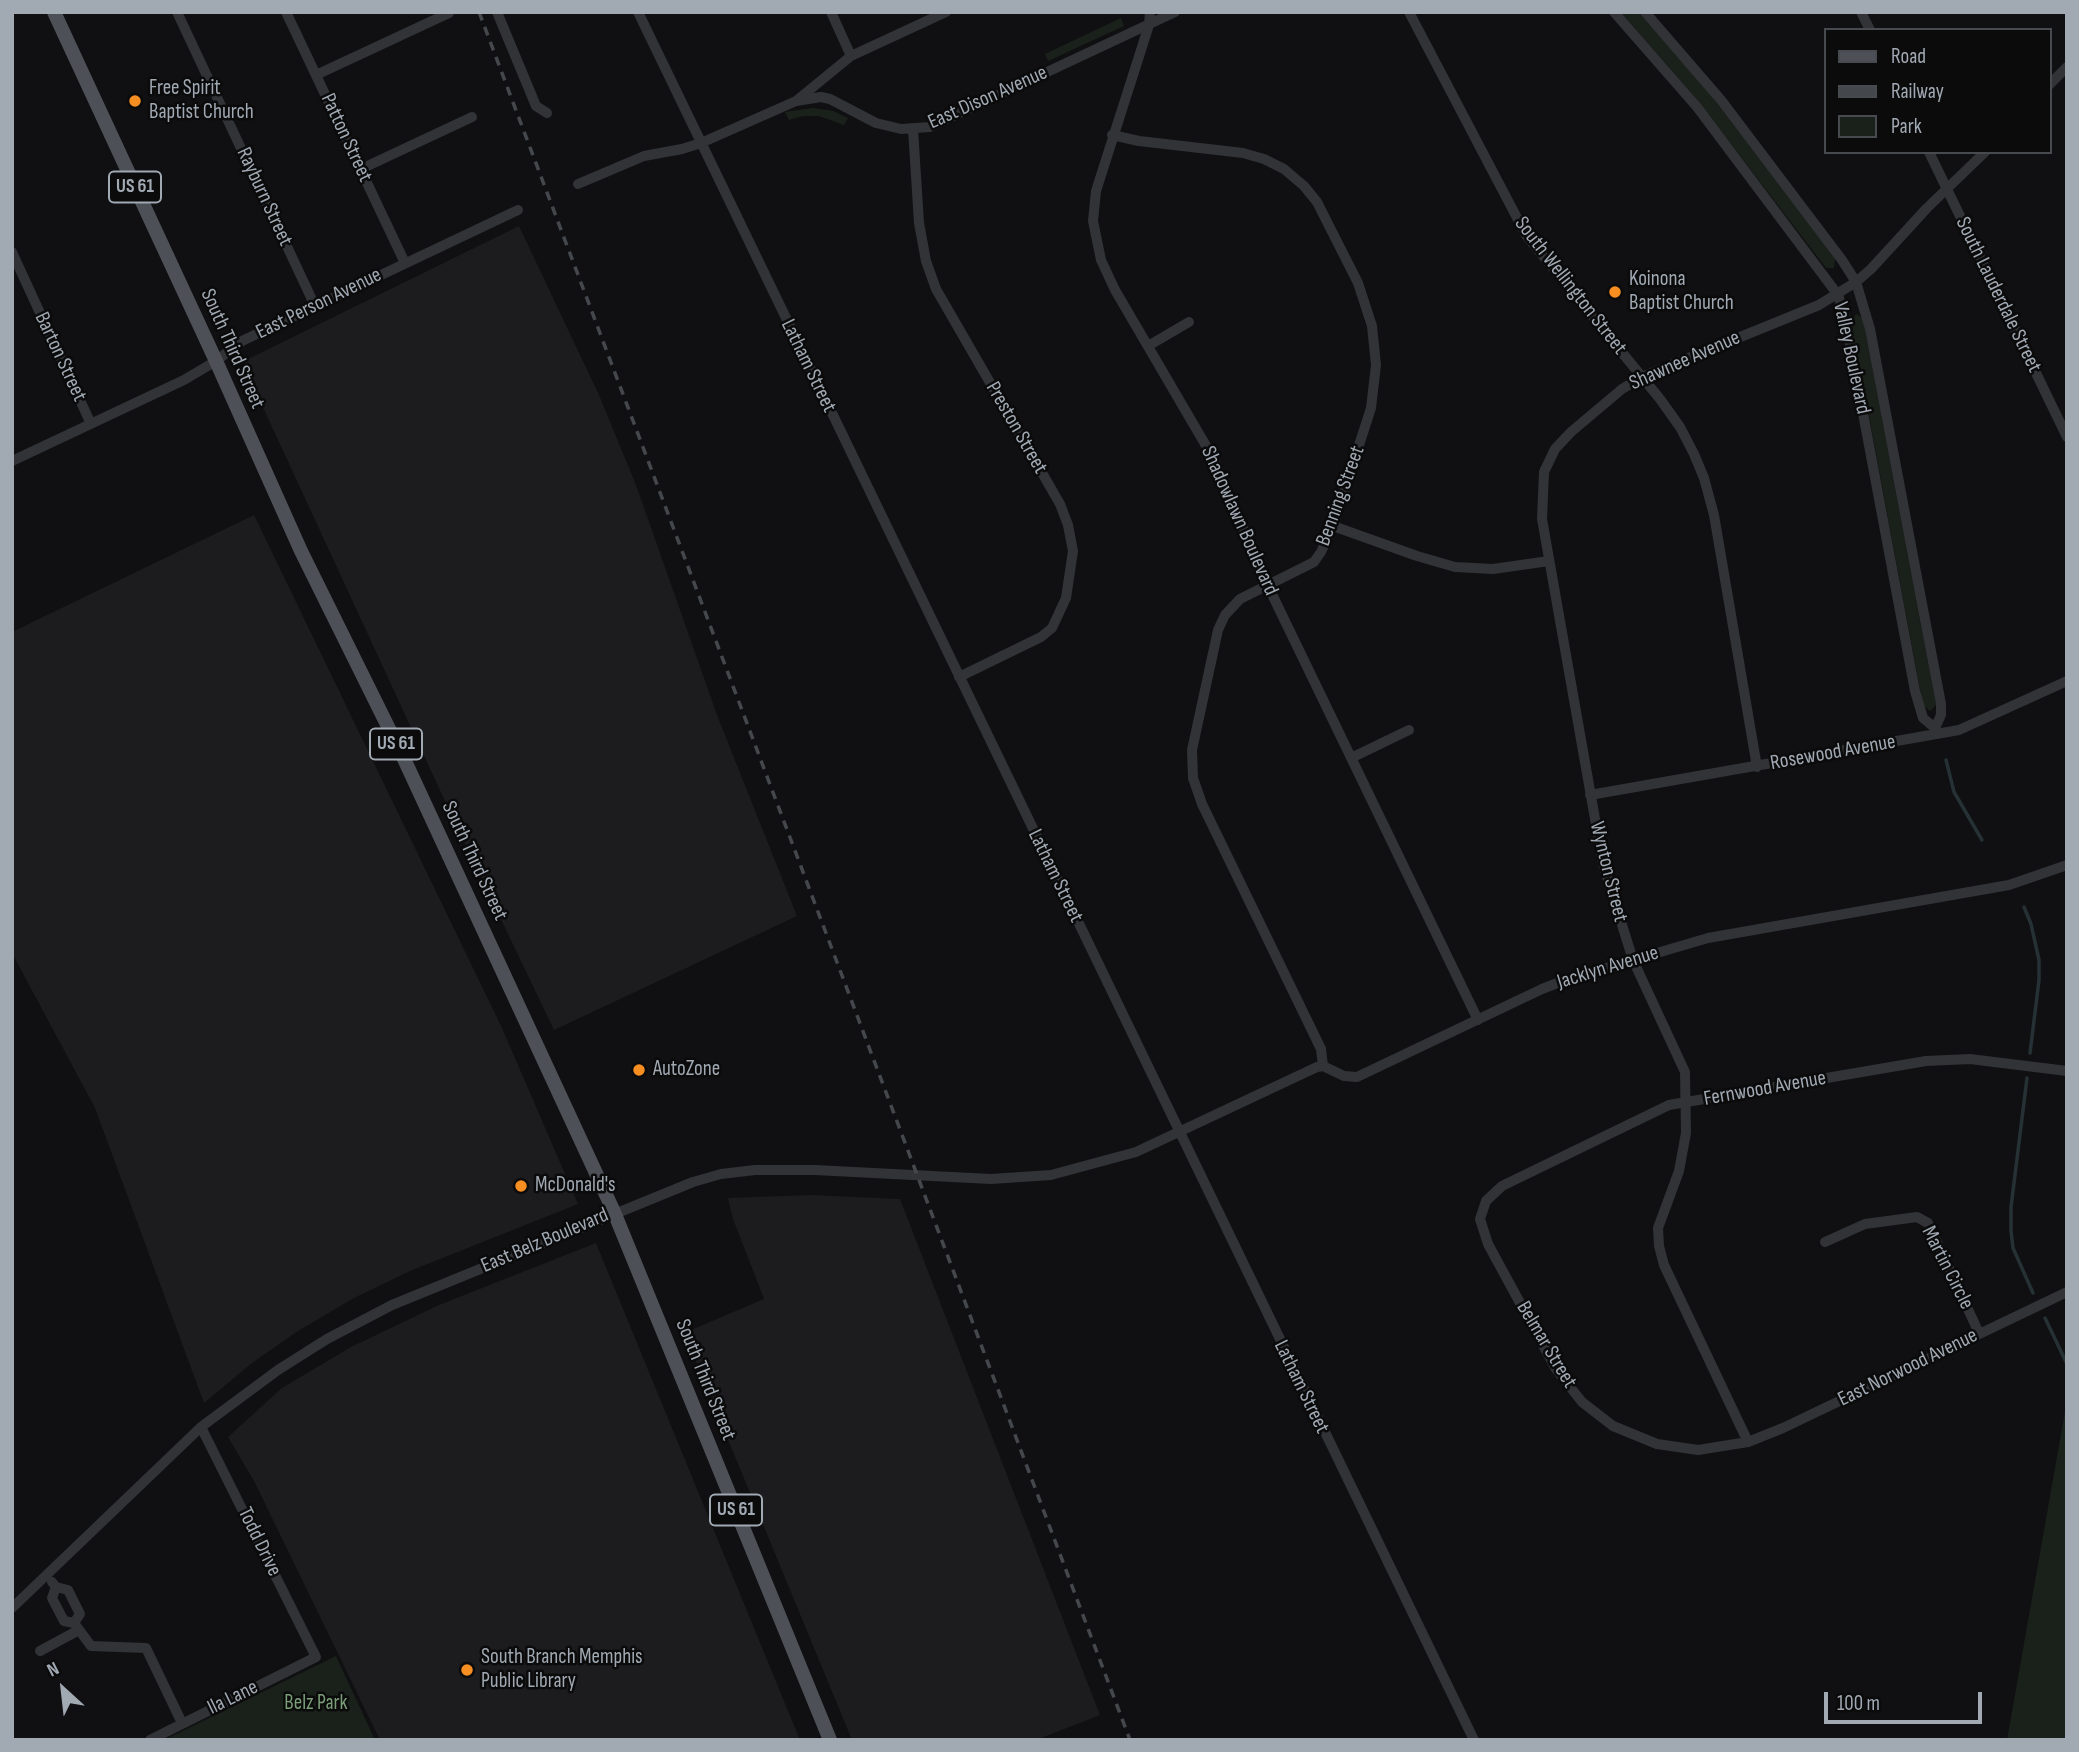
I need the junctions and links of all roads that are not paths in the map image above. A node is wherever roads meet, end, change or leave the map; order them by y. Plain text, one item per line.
1 (54, 12) edge
2 (177, 12) edge
3 (286, 12) edge
4 (497, 12) edge
5 (638, 12) edge
6 (831, 12) edge
7 (946, 12) edge
8 (1150, 12) edge
9 (1175, 12) edge
10 (1409, 12) edge
11 (1615, 12) edge
12 (1646, 12) edge
13 (1861, 12) edge
14 (449, 13) edge
15 (1149, 24) junction
16 (1869, 28) edge
17 (851, 56) junction
18 (2067, 67) edge
19 (316, 75) junction
20 (2051, 83) edge
21 (796, 101) junction
22 (547, 113) dead end
23 (472, 117) dead end
24 (913, 129) junction
25 (1112, 135) junction
26 (701, 143) junction
27 (1930, 154) edge
28 (1983, 154) edge
29 (361, 169) junction
30 (578, 184) dead end
31 (1947, 190) junction
32 (518, 210) dead end
33 (12, 252) edge
34 (405, 263) junction
35 (1856, 282) junction
36 (1838, 295) junction
37 (315, 306) junction
38 (1189, 322) dead end
39 (1148, 346) junction
40 (216, 361) junction
41 (1642, 377) junction
42 (91, 424) junction
43 (2067, 437) edge
44 (12, 461) edge
45 (1333, 526) junction
46 (1549, 561) junction
47 (1268, 586) junction
48 (959, 677) junction
49 (2067, 681) edge
50 (1409, 730) dead end
51 (1936, 731) junction
52 (1351, 758) junction
53 (1757, 767) junction
54 (1590, 795) junction
55 (2067, 865) edge
56 (1633, 960) junction
57 (1478, 1020) junction
58 (1323, 1066) junction
59 (2067, 1071) edge
60 (1685, 1104) junction
61 (1179, 1132) junction
62 (1486, 1201) joint
63 (614, 1213) junction
64 (1825, 1242) dead end
65 (2067, 1292) edge
66 (1979, 1333) junction
67 (201, 1427) junction
68 (1748, 1442) junction
69 (47, 1575) junction
70 (56, 1587) junction
71 (12, 1608) edge
72 (77, 1627) junction
73 (40, 1651) dead end
74 (316, 1657) joint
75 (182, 1723) junction
76 (150, 1740) edge
77 (830, 1740) edge
78 (1474, 1740) edge

1 - 40 main road, South Third Street / US 61
2 - 37 street, Rayburn Street
3 - 19 street, Patton Street
4 - 22 street
5 - 26 street, Latham Street
6 - 17 street
7 - 17 street
8 - 15 street, Shadowlawn Boulevard
9 - 15 street, East Dison Avenue
10 - 41 street, South Wellington Street
11 - 36 street, Valley Boulevard
12 - 35 street, Valley Boulevard
13 - 16 street
14 - 19 street
15 - 24 street, East Dison Avenue
15 - 25 street, Shadowlawn Boulevard
17 - 21 street
18 - 20 street
19 - 29 street, Patton Street
21 - 24 street, East Dison Avenue
21 - 26 street
23 - 29 street
24 - 48 street, Preston Street
25 - 39 street, Shadowlawn Boulevard
25 - 45 street, Benning Street
26 - 30 street
26 - 48 street, Latham Street
27 - 31 street, South Lauderdale Street
28 - 31 street, Shawnee Avenue
29 - 34 street, Patton Street
31 - 35 street, Shawnee Avenue
31 - 43 street, South Lauderdale Street
32 - 34 street, East Person Avenue
33 - 42 street, Barton Street
34 - 37 street, East Person Avenue
35 - 36 street, Shawnee Avenue
35 - 51 street, Valley Boulevard
36 - 41 street, Shawnee Avenue
36 - 51 street, Valley Boulevard
37 - 40 street, East Person Avenue
38 - 39 street
39 - 47 street, Shadowlawn Boulevard
40 - 42 street, East Person Avenue
40 - 63 main road, South Third Street / US 61
41 - 46 street, Shawnee Avenue
41 - 53 street, South Wellington Street
42 - 44 street, East Person Avenue
45 - 46 street
45 - 47 street, Benning Street
46 - 54 street, Wynton Street
47 - 52 street, Shadowlawn Boulevard
47 - 58 street, Benning Street
48 - 61 street, Latham Street
49 - 51 street, Rosewood Avenue
50 - 52 street
51 - 53 street, Rosewood Avenue
52 - 57 street, Shadowlawn Boulevard
53 - 54 street, Rosewood Avenue
54 - 56 street, Wynton Street
55 - 56 street, Jacklyn Avenue
56 - 57 street, Jacklyn Avenue
56 - 60 street, Wynton Street
57 - 58 street, Jacklyn Avenue
58 - 61 street
59 - 60 street, Fernwood Avenue
60 - 62 street, Fernwood Avenue
60 - 68 street, Wynton Street
61 - 63 street, East Belz Boulevard
61 - 78 street, Latham Street
62 - 68 street, Belmar Street
63 - 67 street, East Belz Boulevard
63 - 77 main road, South Third Street / US 61
64 - 66 street, Martin Circle
65 - 66 street, East Norwood Avenue
66 - 68 street, East Norwood Avenue
67 - 69 street, East Belz Boulevard
67 - 74 street, Todd Drive
69 - 70 street
69 - 71 street, East Belz Boulevard
70 - 72 street
70 - 72 street
72 - 73 street
72 - 75 street
74 - 75 street, Ila Lane
75 - 76 street, Ila Lane

